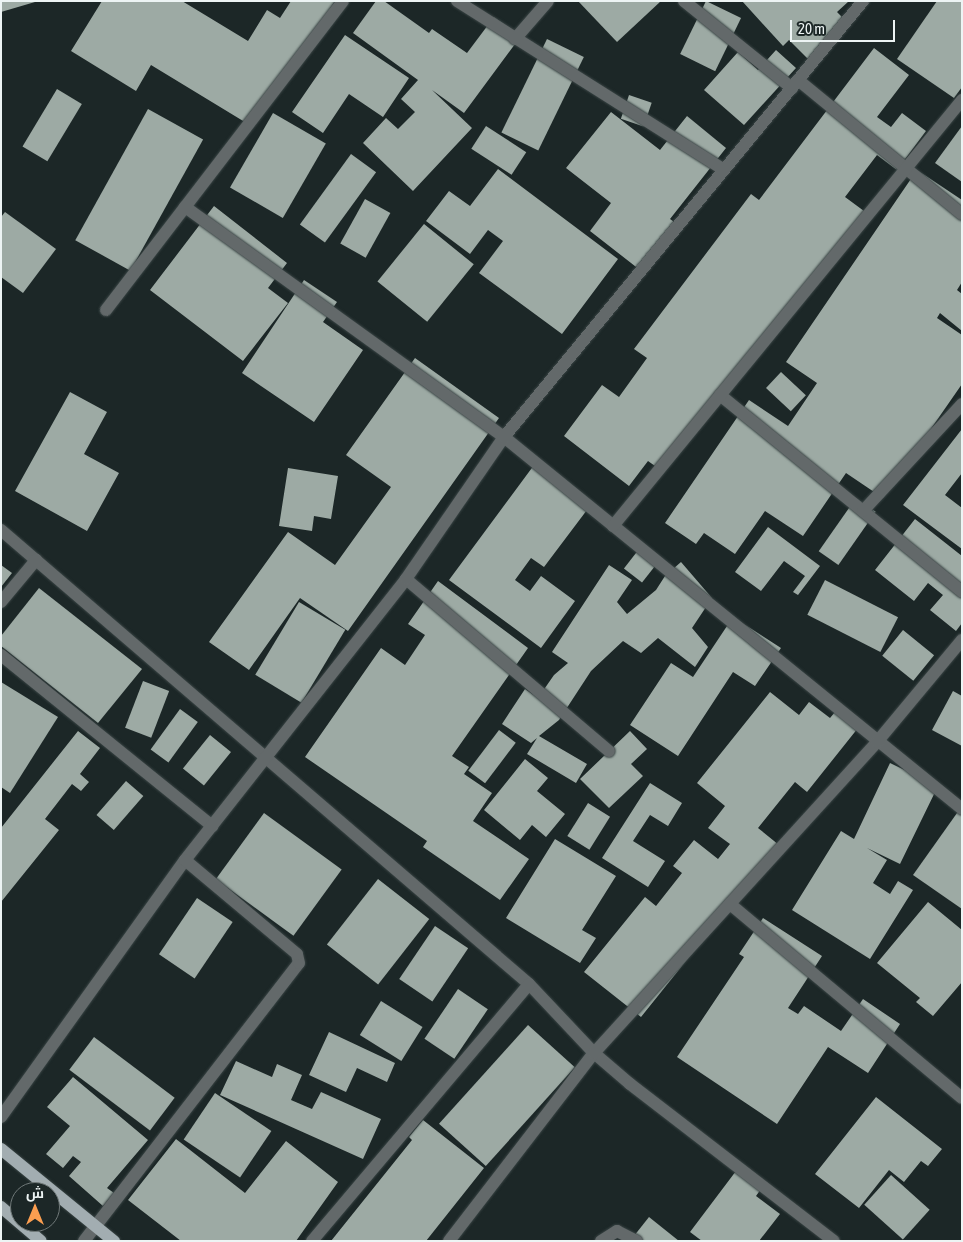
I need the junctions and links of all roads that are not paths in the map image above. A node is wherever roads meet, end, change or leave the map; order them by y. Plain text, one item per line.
1 (343, 1) edge
2 (457, 1) edge
3 (548, 1) edge
4 (684, 1) edge
5 (863, 1) edge
6 (515, 39) junction
7 (795, 84) junction
8 (962, 100) edge
9 (905, 169) junction
10 (724, 170) junction
11 (186, 207) junction
12 (962, 214) edge
13 (106, 310) dead end
14 (720, 395) junction
15 (962, 404) edge
16 (504, 437) junction
17 (863, 511) junction
18 (613, 526) junction
19 (1, 530) edge
20 (36, 560) junction
21 (406, 579) junction
22 (962, 592) edge
23 (1, 602) edge
24 (962, 640) edge
25 (1, 655) edge
26 (877, 742) junction
27 (609, 751) dead end
28 (266, 760) junction
29 (962, 809) edge
30 (212, 826) junction
31 (185, 860) junction
32 (730, 904) junction
33 (529, 984) junction
34 (594, 1053) junction
35 (962, 1098) edge
36 (1, 1117) edge
37 (1, 1149) edge
38 (1, 1207) edge
39 (97, 1226) junction
40 (41, 1241) edge
41 (84, 1241) edge
42 (114, 1241) edge
43 (312, 1241) edge
44 (449, 1241) edge
45 (601, 1241) edge
46 (638, 1241) edge
47 (834, 1241) edge

1 - 11 street
2 - 6 street
3 - 6 street
4 - 7 street
5 - 7 street
6 - 10 street
7 - 9 street
7 - 10 street
8 - 9 street
9 - 12 street
9 - 14 street
10 - 16 street
11 - 13 street
11 - 16 street
14 - 17 street
14 - 18 street
15 - 17 street
16 - 18 street
16 - 21 street
17 - 22 street
18 - 26 street
19 - 20 street
20 - 23 street
20 - 28 street
21 - 27 street
21 - 28 street
24 - 26 street
25 - 30 street
26 - 29 street
26 - 32 street
28 - 30 street
28 - 33 street
30 - 31 street
31 - 36 street
31 - 39 street
32 - 34 street
32 - 35 street
33 - 34 street
33 - 43 street
34 - 44 street
34 - 47 street
37 - 39 main road
38 - 40 main road
39 - 41 street
39 - 42 main road
45 - 46 street

